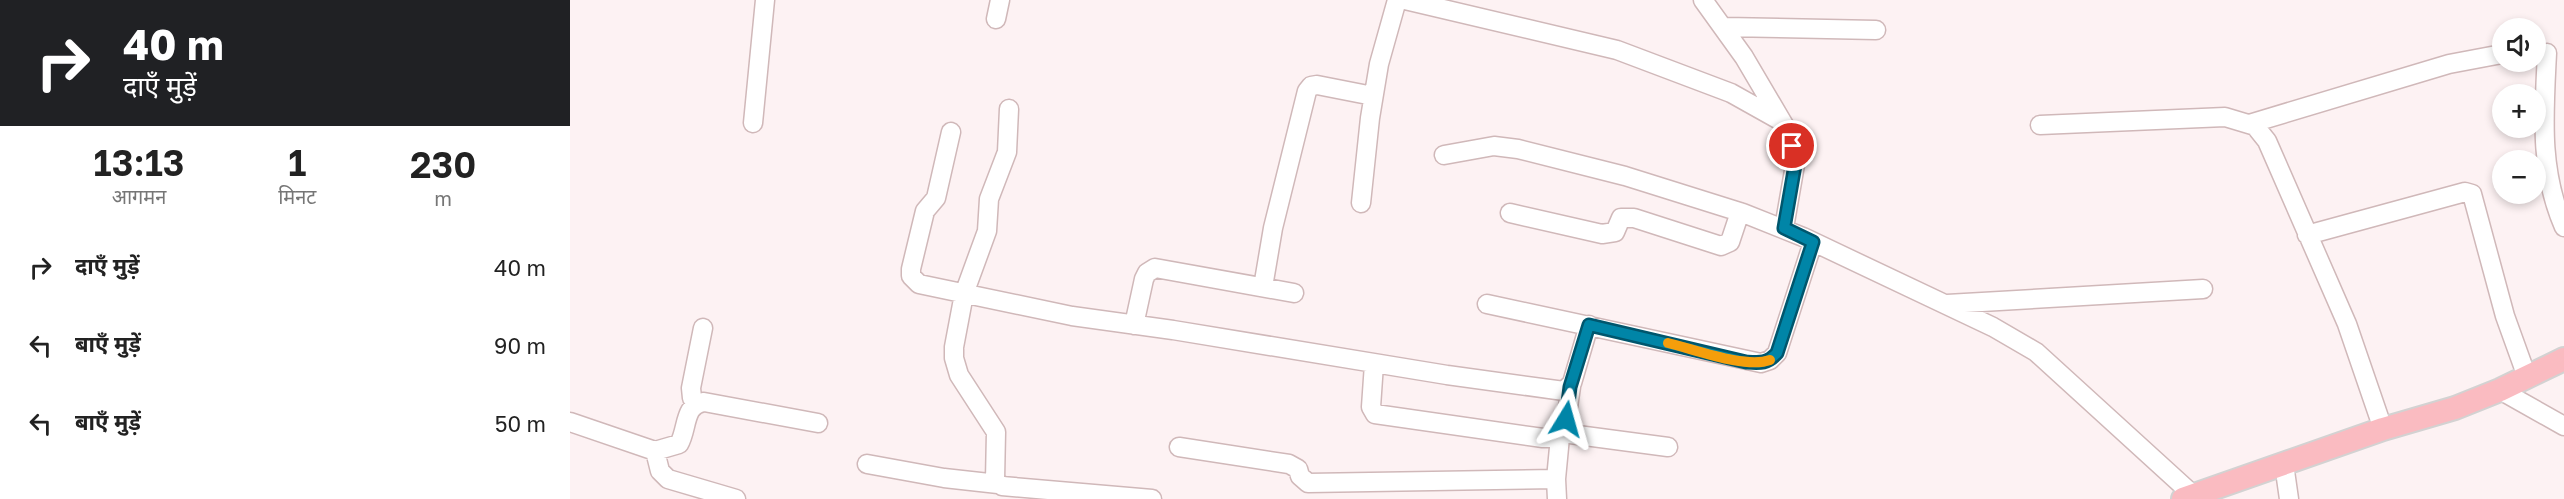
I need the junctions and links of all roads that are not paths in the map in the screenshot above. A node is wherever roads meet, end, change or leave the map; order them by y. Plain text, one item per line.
1 (765, 0) edge
2 (1000, 0) edge
3 (1397, 0) edge
4 (1405, 0) edge
5 (1703, 0) edge
6 (996, 19) dead end
7 (1725, 27) junction
8 (1876, 30) dead end
9 (2548, 54) edge
10 (2492, 56) edge
11 (1373, 96) junction
12 (1009, 109) dead end
13 (1782, 121) junction
14 (753, 123) dead end
15 (2250, 124) junction
16 (2040, 125) dead end
17 (951, 132) dead end
18 (1444, 154) dead end
19 (1361, 203) dead end
20 (1740, 212) junction
21 (1510, 213) dead end
22 (2564, 227) edge
23 (1784, 228) junction
24 (2307, 235) junction
25 (1813, 242) junction
26 (1263, 287) junction
27 (2203, 289) dead end
28 (1294, 293) dead end
29 (964, 294) junction
30 (1487, 304) dead end
31 (1942, 304) junction
32 (1134, 325) junction
33 (1589, 325) junction
34 (703, 328) dead end
35 (2564, 359) edge
36 (1374, 364) junction
37 (2527, 377) junction
38 (1570, 387) junction
39 (2500, 390) junction
40 (698, 403) junction
41 (570, 422) edge
42 (818, 423) dead end
43 (2564, 426) edge
44 (2384, 429) junction
45 (1563, 434) junction
46 (1179, 447) dead end
47 (1668, 447) dead end
48 (655, 451) junction
49 (867, 464) dead end
50 (2284, 464) junction
51 (1556, 479) junction
52 (998, 484) junction
53 (1070, 496) edge
54 (2188, 497) edge
55 (736, 499) edge
56 (1152, 499) edge
57 (1557, 499) edge
58 (2289, 499) edge

1 - 14 street
2 - 6 street
3 - 11 street
4 - 13 street
5 - 7 street
7 - 8 street
7 - 13 street
9 - 22 street
10 - 15 street
11 - 19 street
11 - 26 street
12 - 29 street
13 - 23 street
15 - 16 street
15 - 24 street
17 - 29 street
18 - 20 street
20 - 21 street
20 - 23 street
23 - 25 street
24 - 37 street
24 - 44 street
25 - 31 street
25 - 33 street
26 - 28 street
26 - 32 street
27 - 31 street
29 - 32 street
29 - 52 street
30 - 33 street
31 - 54 street
32 - 36 street
33 - 38 street
34 - 40 street
35 - 37 main road
36 - 38 street
36 - 45 street
37 - 39 main road
38 - 45 street
39 - 43 street
39 - 44 main road
40 - 42 street
40 - 48 street
41 - 48 street
44 - 50 main road
45 - 47 street
45 - 51 street
46 - 51 street
48 - 55 street
49 - 52 street
50 - 54 main road
50 - 58 street
51 - 57 street
52 - 53 street
53 - 56 street

